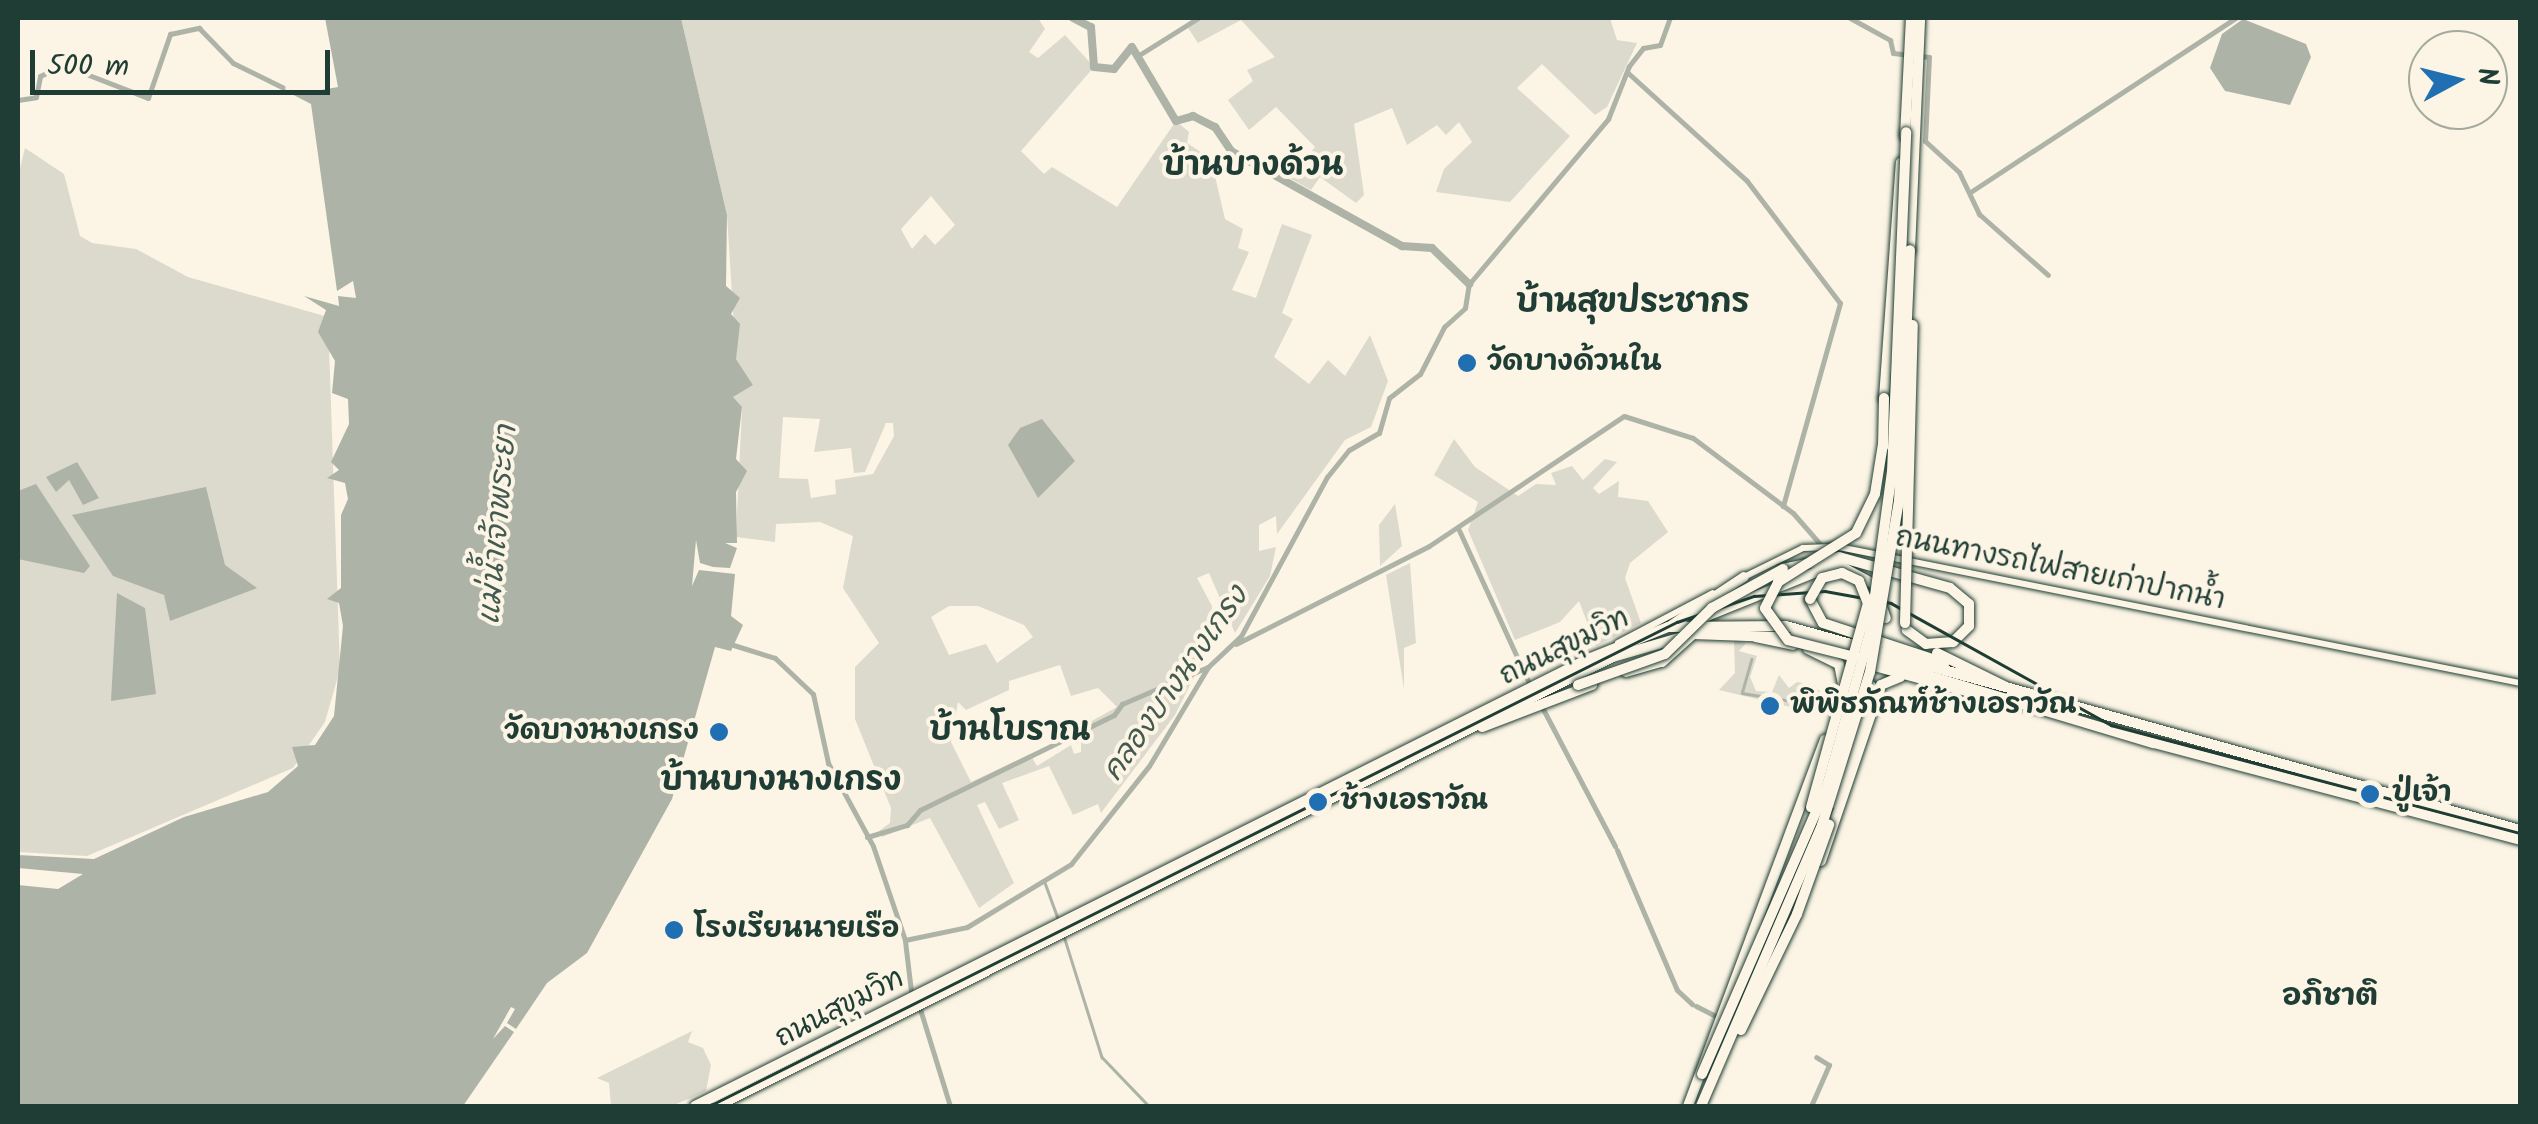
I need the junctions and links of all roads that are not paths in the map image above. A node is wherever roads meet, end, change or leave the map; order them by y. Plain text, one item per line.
1 (1910, 18) edge
2 (1920, 18) edge
3 (1906, 132) junction
4 (1910, 250) junction
5 (1883, 444) junction
6 (1815, 569) junction
7 (1744, 577) junction
8 (1722, 613) junction
9 (1906, 626) junction
10 (1672, 627) junction
11 (1654, 631) junction
12 (1699, 633) junction
13 (1807, 648) junction
14 (1912, 677) junction
15 (1844, 680) junction
16 (2520, 684) edge
17 (2005, 689) junction
18 (1978, 694) junction
19 (2034, 708) junction
20 (2109, 726) junction
21 (1461, 733) junction
22 (1442, 738) junction
23 (1835, 803) dead end
24 (2486, 826) junction
25 (2520, 830) edge
26 (2520, 840) edge
27 (1806, 894) junction
28 (1756, 931) junction
29 (1707, 1076) junction
30 (695, 1106) edge
31 (717, 1106) edge
32 (1688, 1106) edge
33 (1700, 1106) edge

1 - 3 highway
2 - 4 highway
3 - 5 highway, bridge
3 - 29 highway, bridge
4 - 9 highway, bridge
4 - 29 highway, bridge
5 - 6 highway, bridge
5 - 18 highway, bridge
6 - 8 highway, bridge
6 - 27 highway, bridge
7 - 8 highway
7 - 10 highway
7 - 11 main road, ถนนทางรถไฟสายเก่าปากน้ำ
7 - 16 main road, ถนนทางรถไฟสายเก่าปากน้ำ
8 - 10 highway
9 - 17 highway
9 - 21 highway, bridge
10 - 11 highway, ถนนสุขุมวิท
10 - 17 highway, ถนนสุขุมวิท
11 - 12 highway, ถนนสุขุมวิท
11 - 21 highway, ถนนสุขุมวิท
11 - 22 highway, ถนนสุขุมวิท
12 - 13 highway
12 - 19 highway, ถนนสุขุมวิท
12 - 21 highway
13 - 14 highway
13 - 15 highway
14 - 18 highway
14 - 27 highway, bridge
15 - 23 highway
15 - 28 highway, bridge
17 - 20 highway, ถนนสุขุมวิท
17 - 28 highway, bridge
18 - 19 highway
19 - 20 highway, ถนนสุขุมวิท
20 - 24 highway, ถนนสุขุมวิท
21 - 22 highway, ถนนสุขุมวิท
22 - 30 highway, ถนนสุขุมวิท
22 - 31 highway, ถนนสุขุมวิท
24 - 25 highway, ถนนสุขุมวิท
24 - 26 highway, ถนนสุขุมวิท
27 - 29 highway, bridge
28 - 29 highway, bridge
29 - 32 highway
29 - 33 highway, bridge

